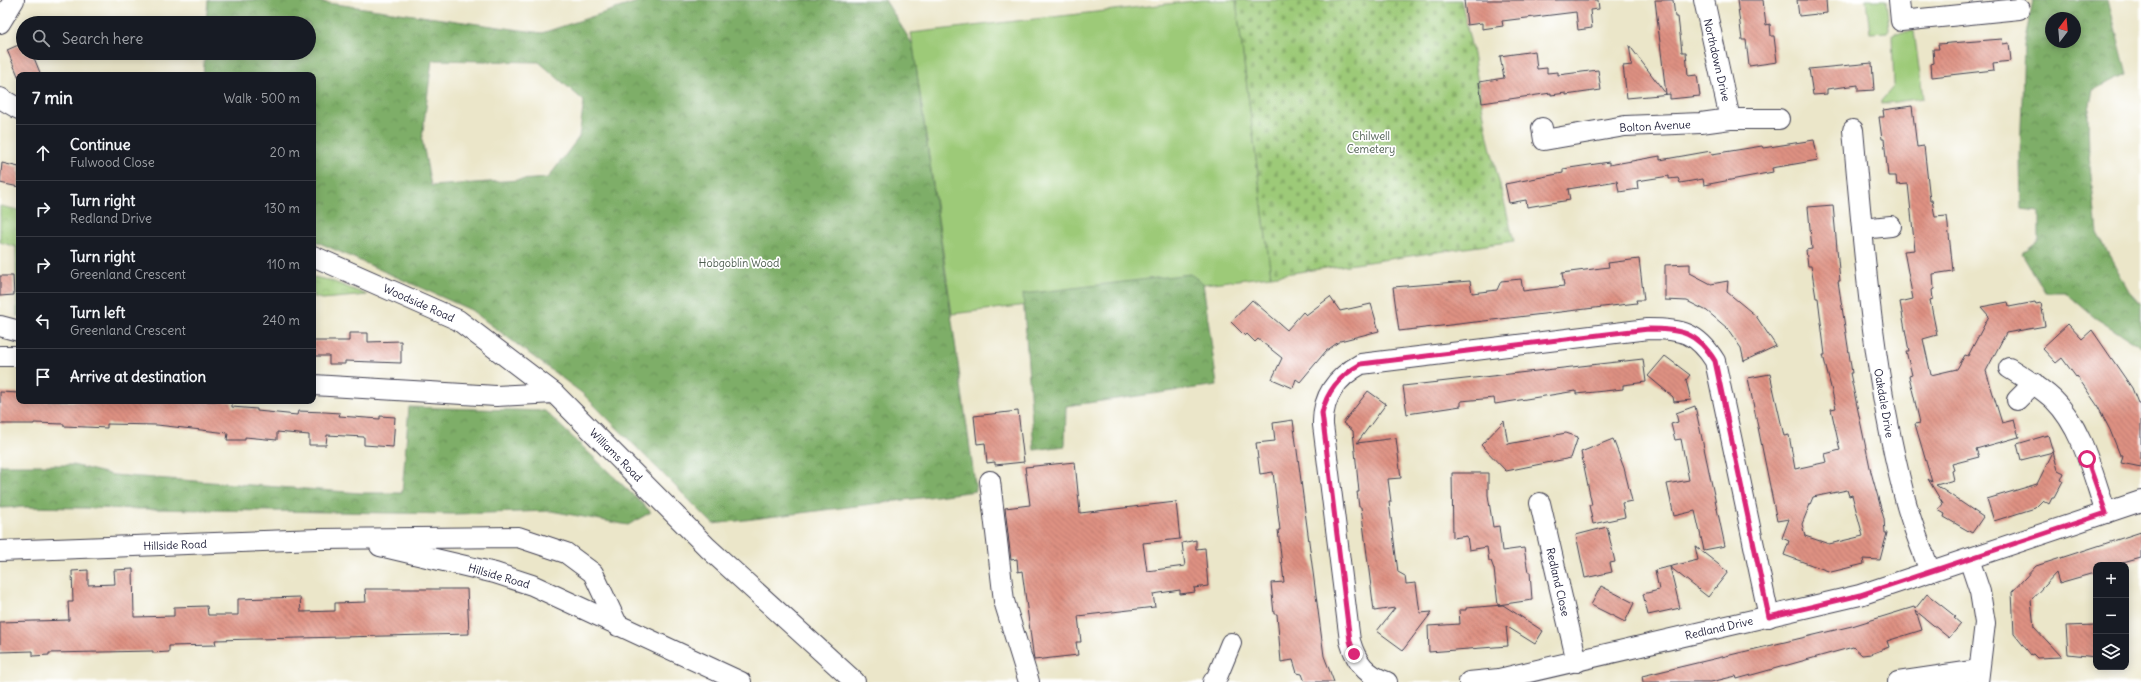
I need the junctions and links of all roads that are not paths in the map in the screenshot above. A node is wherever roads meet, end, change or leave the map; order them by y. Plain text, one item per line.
1 (14, 0) edge
2 (1704, 0) edge
3 (1898, 0) edge
4 (2019, 9) dead end
5 (0, 23) edge
6 (0, 98) edge
7 (16, 108) edge
8 (1730, 119) junction
9 (1779, 119) dead end
10 (1542, 128) dead end
11 (1853, 130) dead end
12 (1891, 226) dead end
13 (1862, 229) junction
14 (316, 257) edge
15 (0, 326) edge
16 (16, 330) edge
17 (0, 356) edge
18 (16, 356) edge
19 (2009, 368) dead end
20 (2034, 383) junction
21 (316, 385) edge
22 (554, 393) junction
23 (2017, 400) dead end
24 (990, 481) dead end
25 (2141, 501) edge
26 (1540, 503) dead end
27 (2106, 513) junction
28 (350, 539) junction
29 (0, 551) edge
30 (1969, 559) junction
31 (1930, 572) junction
32 (1769, 617) junction
33 (618, 626) junction
34 (1231, 643) dead end
35 (1577, 662) junction
36 (1979, 676) edge
37 (1499, 681) edge
38 (741, 682) edge
39 (855, 682) edge
40 (1029, 682) edge
41 (1213, 682) edge
42 (1387, 682) edge
43 (1468, 682) edge
44 (1898, 682) edge

1 - 5 street
2 - 8 street, Northdown Drive
3 - 4 street
6 - 7 street
8 - 9 street, Bolton Avenue
8 - 10 street, Bolton Avenue
11 - 13 street, Oakdale Drive
12 - 13 street
13 - 31 street, Oakdale Drive
14 - 22 street, Woodside Road
15 - 16 street
17 - 18 street
19 - 20 street
20 - 23 street
20 - 27 street
21 - 22 street
22 - 39 street, Williams Road
24 - 40 street
25 - 27 street, Redland Drive
26 - 35 street, Redland Close
27 - 30 street, Redland Drive
28 - 29 street, Hillside Road
28 - 33 street, Hillside Road
28 - 33 street, Hillside Road
30 - 31 street, Redland Drive
30 - 36 street
31 - 32 street, Redland Drive
32 - 35 street, Redland Drive
32 - 42 street
33 - 38 street, Hillside Road
34 - 41 street
35 - 37 street, Redland Drive
36 - 44 street
37 - 43 street, Redland Drive

